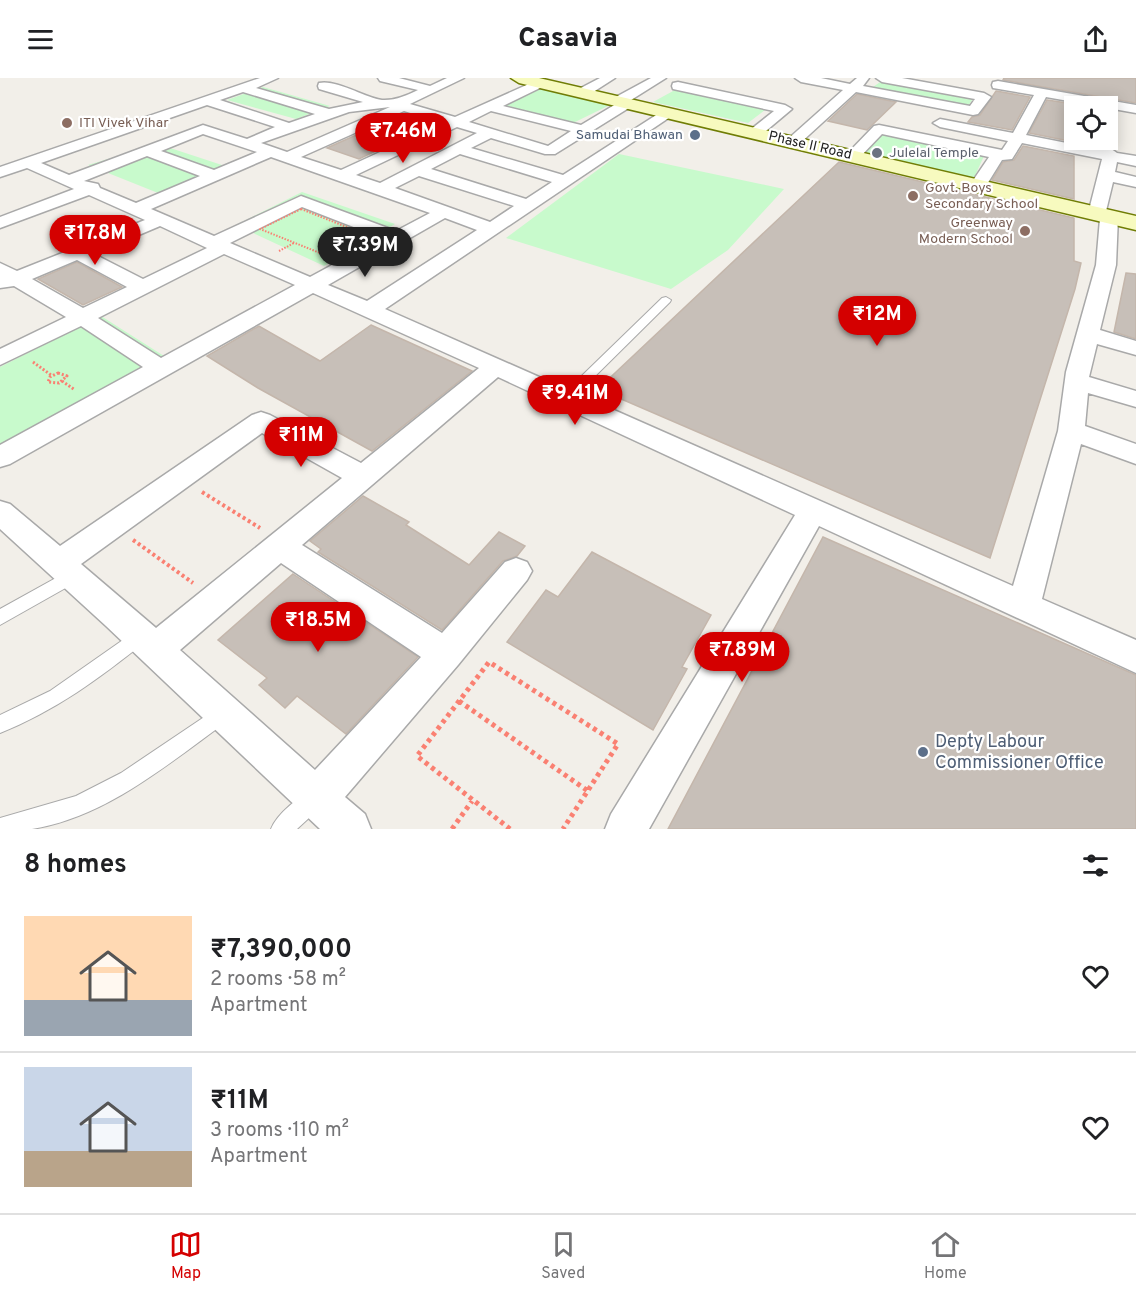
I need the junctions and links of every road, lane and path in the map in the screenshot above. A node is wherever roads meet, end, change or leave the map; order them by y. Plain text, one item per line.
1 (272, 78) edge
2 (346, 78) edge
3 (384, 78) edge
4 (458, 78) edge
5 (519, 78) edge
6 (609, 78) edge
7 (660, 78) edge
8 (692, 78) edge
9 (801, 78) edge
10 (882, 78) edge
11 (1040, 78) edge
12 (540, 83) junction
13 (859, 83) edge
14 (998, 85) dead end
15 (243, 88) junction
16 (432, 90) junction
17 (1037, 92) junction
18 (582, 93) junction
19 (669, 97) junction
20 (1064, 97) edge
21 (206, 100) junction
22 (390, 104) junction
23 (630, 104) junction
24 (1118, 106) edge
25 (492, 107) junction
26 (1136, 109) edge
27 (330, 114) junction
28 (925, 120) dead end
29 (459, 122) junction
30 (288, 128) junction
31 (583, 130) junction
32 (491, 132) junction
33 (755, 133) junction
34 (1017, 138) junction
35 (793, 142) junction
36 (247, 145) junction
37 (458, 149) junction
38 (1102, 150) edge
39 (148, 151) junction
40 (998, 154) junction
41 (278, 155) junction
42 (1111, 155) junction
43 (853, 156) junction
44 (1136, 161) edge
45 (28, 163) junction
46 (417, 170) junction
47 (0, 172) edge
48 (1105, 175) junction
49 (215, 176) junction
50 (341, 176) junction
51 (564, 181) junction
52 (1136, 182) edge
53 (81, 184) junction
54 (978, 186) junction
55 (381, 189) junction
56 (528, 205) junction
57 (137, 209) junction
58 (444, 212) junction
59 (1103, 215) junction
60 (160, 220) junction
61 (0, 223) edge
62 (1136, 223) edge
63 (491, 229) junction
64 (398, 238) junction
65 (294, 243) joint
66 (218, 246) junction
67 (78, 253) junction
68 (5, 277) edge
69 (313, 286) junction
70 (143, 287) junction
71 (666, 300) dead end
72 (368, 309) junction
73 (82, 317) junction
74 (1088, 334) junction
75 (1136, 348) edge
76 (43, 357) dead end
77 (0, 358) edge
78 (496, 366) junction
79 (162, 369) junction
80 (52, 375) junction
81 (1077, 381) junction
82 (566, 398) junction
83 (1136, 399) edge
84 (1071, 431) junction
85 (1136, 454) edge
86 (0, 457) edge
87 (363, 477) junction
88 (200, 491) dead end
89 (813, 510) junction
90 (5, 523) edge
91 (124, 534) dead end
92 (267, 542) junction
93 (65, 570) junction
94 (516, 571) dead end
95 (202, 577) dead end
96 (1024, 606) junction
97 (0, 618) edge
98 (148, 643) junction
99 (446, 654) junction
100 (1136, 657) edge
101 (459, 701) junction
102 (223, 712) junction
103 (0, 724) edge
104 (588, 791) junction
105 (317, 798) junction
106 (472, 801) junction
107 (0, 828) edge
108 (281, 829) edge
109 (350, 829) edge
110 (452, 829) edge
111 (510, 829) edge
112 (563, 829) edge
113 (626, 829) edge

1 - 15 street
2 - 22 street
3 - 16 street
4 - 16 street
5 - 12 street, Phase II Road
6 - 18 street
7 - 23 street
8 - 19 street
9 - 13 street
10 - 13 street
11 - 17 street
12 - 18 street, Phase II Road
12 - 25 street
13 - 35 street
14 - 17 street
15 - 21 street
15 - 27 street
16 - 22 street
17 - 20 street
17 - 34 street
18 - 23 street, Phase II Road
19 - 23 street, Phase II Road
19 - 33 street, Phase II Road
19 - 33 street
19 - 51 street
21 - 30 street
21 - 45 street
22 - 27 street
22 - 29 street
22 - 41 street
23 - 31 street
24 - 26 street
25 - 29 street
25 - 31 street
27 - 30 street
28 - 34 street
29 - 32 street
29 - 50 street
30 - 36 street
31 - 32 street
32 - 37 street
33 - 35 street, Phase II Road
34 - 40 street
34 - 42 street
35 - 43 street, Phase II Road
36 - 39 street
36 - 41 street
37 - 46 street
37 - 51 street
38 - 42 street
39 - 49 street
39 - 53 street
40 - 43 street
40 - 54 street
41 - 49 street
41 - 50 street
42 - 44 street
42 - 48 street
43 - 54 street, Phase II Road
45 - 47 street
45 - 53 street
46 - 55 street
46 - 56 street
48 - 52 street
48 - 59 street
49 - 57 street
50 - 55 street
51 - 56 street
53 - 57 street
53 - 61 street
54 - 59 street, Phase II Road
55 - 58 street
56 - 63 street
57 - 60 street
58 - 63 street
58 - 64 street
59 - 62 street, Phase II Road
59 - 74 street
60 - 66 street
60 - 67 street
63 - 72 street
64 - 66 street
64 - 69 street
65 - 65 path
66 - 69 street
66 - 70 street
67 - 68 street
67 - 70 street
68 - 73 street
69 - 72 street
69 - 79 street
70 - 73 street
71 - 82 lane
72 - 78 street
73 - 77 street
73 - 79 street
74 - 75 street
74 - 81 street
76 - 80 path
78 - 82 street
78 - 87 street
79 - 86 street
80 - 80 path
81 - 83 street
81 - 84 street
82 - 89 street
84 - 85 street
84 - 96 street
87 - 92 street
87 - 93 street
88 - 92 path
89 - 96 street
89 - 113 street
90 - 93 street
91 - 95 path
92 - 98 street
92 - 99 street
93 - 97 lane
93 - 98 street
94 - 99 street
96 - 100 street
98 - 102 street
98 - 103 lane
99 - 105 street
101 - 104 path
101 - 104 path
101 - 106 path
102 - 105 street
102 - 107 lane
104 - 112 path
105 - 108 lane
105 - 109 street
106 - 110 path
106 - 111 path

